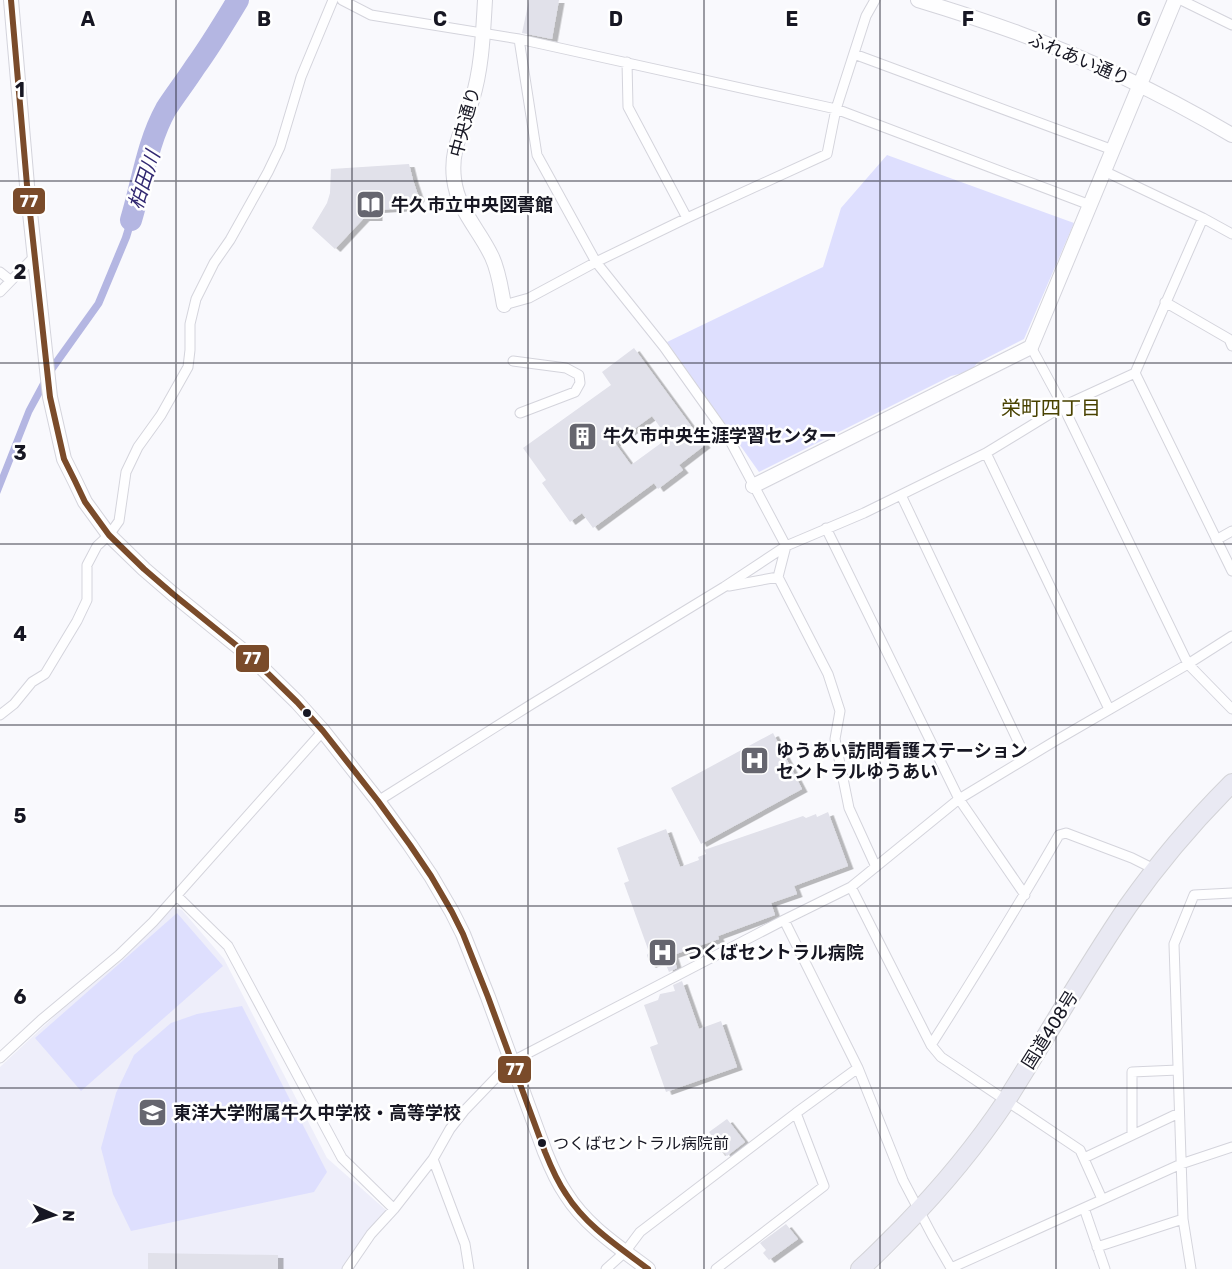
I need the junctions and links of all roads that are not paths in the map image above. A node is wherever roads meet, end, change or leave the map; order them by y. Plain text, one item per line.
1 (11, 0) edge
2 (333, 0) edge
3 (342, 0) edge
4 (485, 0) edge
5 (875, 0) edge
6 (918, 0) edge
7 (1175, 0) edge
8 (1181, 0) edge
9 (1232, 25) edge
10 (483, 33) junction
11 (519, 39) junction
12 (854, 54) junction
13 (627, 62) junction
14 (1139, 85) junction
15 (836, 108) junction
16 (1232, 135) edge
17 (1113, 150) junction
18 (1104, 171) junction
19 (1090, 205) junction
20 (687, 218) junction
21 (1203, 218) junction
22 (1232, 234) edge
23 (35, 256) junction
24 (596, 262) junction
25 (0, 272) edge
26 (10, 280) junction
27 (0, 292) edge
28 (1165, 302) junction
29 (504, 305) joint
30 (1232, 346) edge
31 (1031, 347) junction
32 (513, 361) dead end
33 (1135, 374) junction
34 (1062, 406) junction
35 (520, 413) dead end
36 (986, 453) junction
37 (753, 486) junction
38 (901, 495) junction
39 (826, 528) junction
40 (1232, 531) edge
41 (109, 535) junction
42 (1216, 540) junction
43 (786, 546) junction
44 (1232, 571) edge
45 (778, 577) junction
46 (724, 587) junction
47 (1232, 636) edge
48 (1188, 664) junction
49 (1109, 709) junction
50 (1232, 709) edge
51 (0, 716) edge
52 (323, 731) junction
53 (1026, 758) junction
54 (1232, 783) edge
55 (959, 799) junction
56 (378, 801) junction
57 (876, 867) junction
58 (1156, 870) junction
59 (851, 887) junction
60 (1232, 893) edge
61 (1025, 895) junction
62 (177, 896) junction
63 (784, 920) junction
64 (930, 1045) junction
65 (0, 1058) edge
66 (511, 1062) junction
67 (858, 1068) junction
68 (1178, 1070) junction
69 (1006, 1101) junction
70 (796, 1113) junction
71 (1179, 1113) junction
72 (1132, 1135) junction
73 (1232, 1147) edge
74 (1084, 1158) junction
75 (433, 1160) junction
76 (1181, 1164) junction
77 (1102, 1199) junction
78 (1084, 1208) junction
79 (394, 1209) junction
80 (918, 1210) junction
81 (1183, 1220) junction
82 (1097, 1247) junction
83 (625, 1252) junction
84 (347, 1269) edge
85 (470, 1269) edge
86 (606, 1269) edge
87 (648, 1269) edge
88 (716, 1269) edge
89 (860, 1269) edge
90 (950, 1269) edge
91 (1105, 1269) edge
92 (1191, 1269) edge

1 - 23 street
2 - 41 street
3 - 10 street
4 - 10 street, 中央通り
5 - 12 street
6 - 14 street, ふれあい通り
7 - 14 street
8 - 9 street
10 - 11 street
10 - 29 street, 中央通り
11 - 13 street
11 - 24 street
12 - 15 street
12 - 17 street
13 - 15 street
13 - 20 street
14 - 16 street, ふれあい通り
14 - 17 street
15 - 19 street
15 - 20 street
17 - 18 street
18 - 19 street
18 - 21 street
19 - 31 street
20 - 24 street
21 - 22 street
21 - 28 street
23 - 26 street
23 - 41 street
24 - 29 street
24 - 37 street
25 - 26 street
26 - 27 street
28 - 30 street
28 - 33 street
31 - 34 street
31 - 37 street
32 - 35 street
33 - 34 street
33 - 42 street
34 - 36 street
34 - 48 street
36 - 38 street
36 - 49 street
37 - 43 street
38 - 39 street
38 - 53 street
39 - 43 street
39 - 55 street
40 - 42 street
41 - 51 street
41 - 52 street
42 - 44 street
43 - 45 street
43 - 46 street
45 - 46 street
45 - 57 street
46 - 56 street
47 - 48 street
48 - 49 street
48 - 50 street
49 - 53 street
52 - 56 street
52 - 62 street
53 - 55 street
54 - 58 highway, 国道408号
55 - 57 street
55 - 61 street
56 - 66 street
57 - 59 street
58 - 61 street
58 - 69 highway, 国道408号
59 - 63 street
59 - 64 street
60 - 68 street
61 - 64 street
62 - 65 street
62 - 79 street
63 - 66 street
63 - 67 street
64 - 69 street
66 - 75 street
66 - 83 street
67 - 70 street
67 - 80 street
68 - 71 street
68 - 72 street
69 - 74 street
69 - 80 highway, 国道408号
70 - 83 street
70 - 88 street
71 - 72 street
71 - 76 street
72 - 74 street
73 - 76 street
74 - 77 street
75 - 79 street
75 - 85 street
76 - 77 street
76 - 81 street
77 - 78 street
78 - 82 street
78 - 90 street
79 - 84 street
80 - 89 highway, 国道408号
80 - 90 street
81 - 82 street
81 - 92 street
82 - 91 street
83 - 86 street
83 - 87 street

